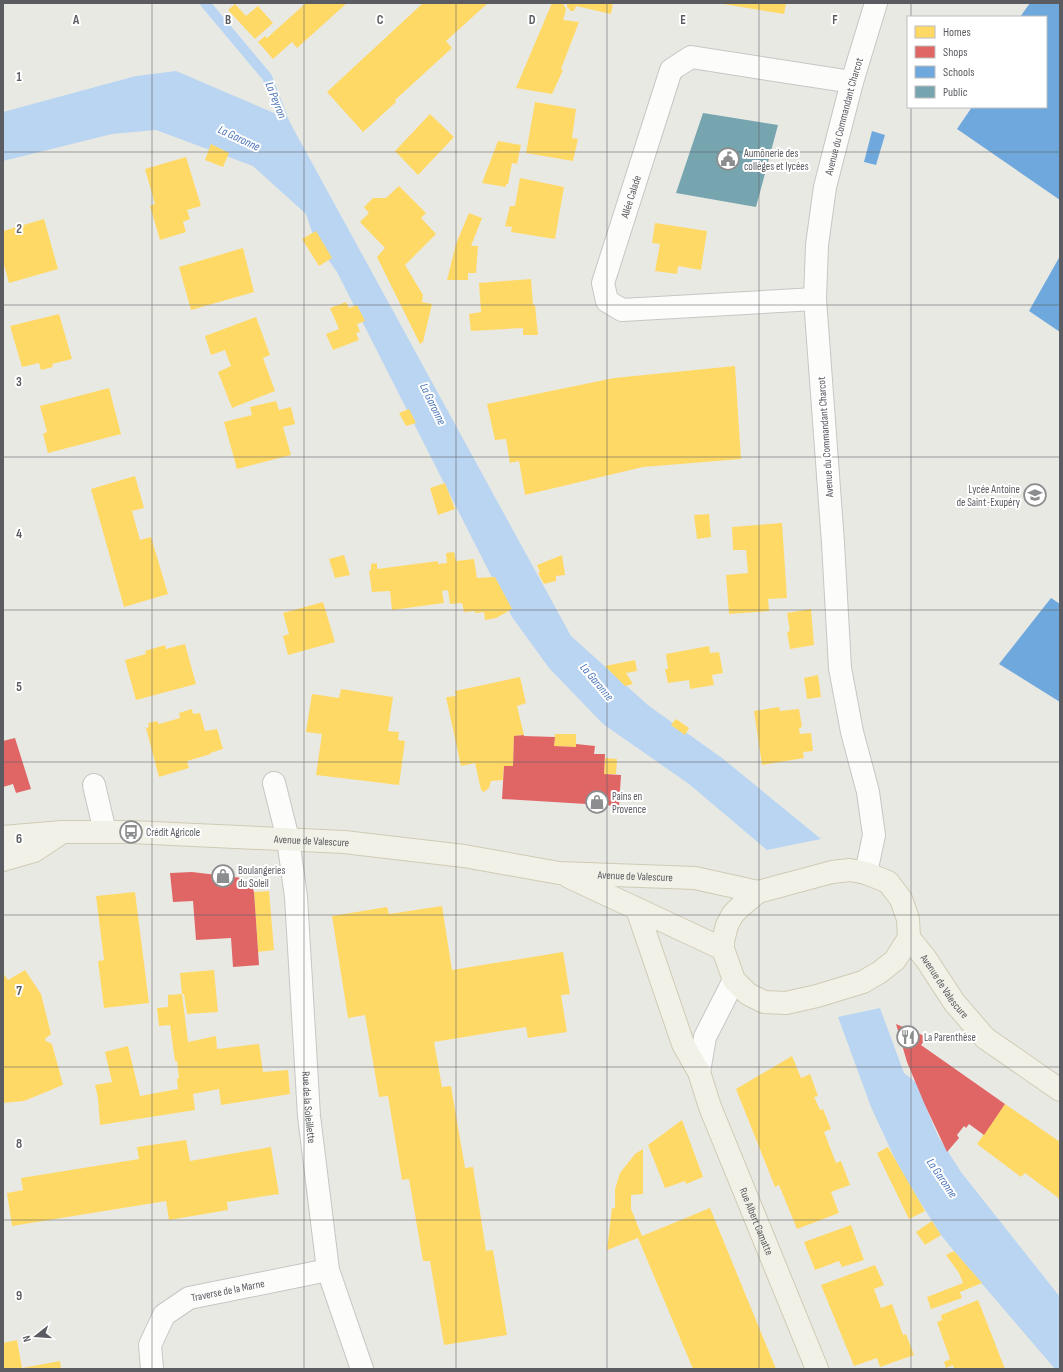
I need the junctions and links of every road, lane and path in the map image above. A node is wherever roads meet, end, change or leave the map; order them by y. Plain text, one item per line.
1 (876, 3) edge
2 (852, 82) junction
3 (814, 299) junction
4 (274, 783) dead end
5 (94, 785) dead end
6 (62, 832) junction
7 (105, 832) junction
8 (3, 837) edge
9 (288, 839) junction
10 (3, 860) edge
11 (559, 873) junction
12 (866, 873) junction
13 (758, 892) junction
14 (637, 909) junction
15 (909, 938) junction
16 (723, 949) junction
17 (734, 980) junction
18 (699, 1072) junction
19 (1060, 1090) edge
20 (328, 1270) junction
21 (152, 1369) edge
22 (362, 1369) edge
23 (817, 1369) edge

1 - 2 street, Avenue du Commandant Charcot
2 - 3 street, Avenue du Commandant Charcot
2 - 3 street, Allée Calade
3 - 12 street, Avenue du Commandant Charcot
4 - 9 street, Rue de la Soleillette
5 - 7 street
6 - 7 main road, Avenue de Valescure
6 - 8 main road, Avenue de Valescure
6 - 10 main road
7 - 9 main road, Avenue de Valescure
9 - 11 main road, Avenue de Valescure
9 - 20 street, Rue de la Soleillette
11 - 13 main road, Avenue de Valescure
11 - 14 main road, Avenue de Valescure
12 - 13 main road
12 - 15 main road
13 - 16 main road
14 - 16 main road, Avenue de Valescure
14 - 18 main road, Rue Albert Camatte
15 - 17 main road
15 - 19 main road, Avenue de Valescure
16 - 17 main road
17 - 18 street, Rue Albert Camatte
18 - 23 main road, Rue Albert Camatte
20 - 21 street, Traverse de la Marne
20 - 22 street, Rue de la Soleillette

